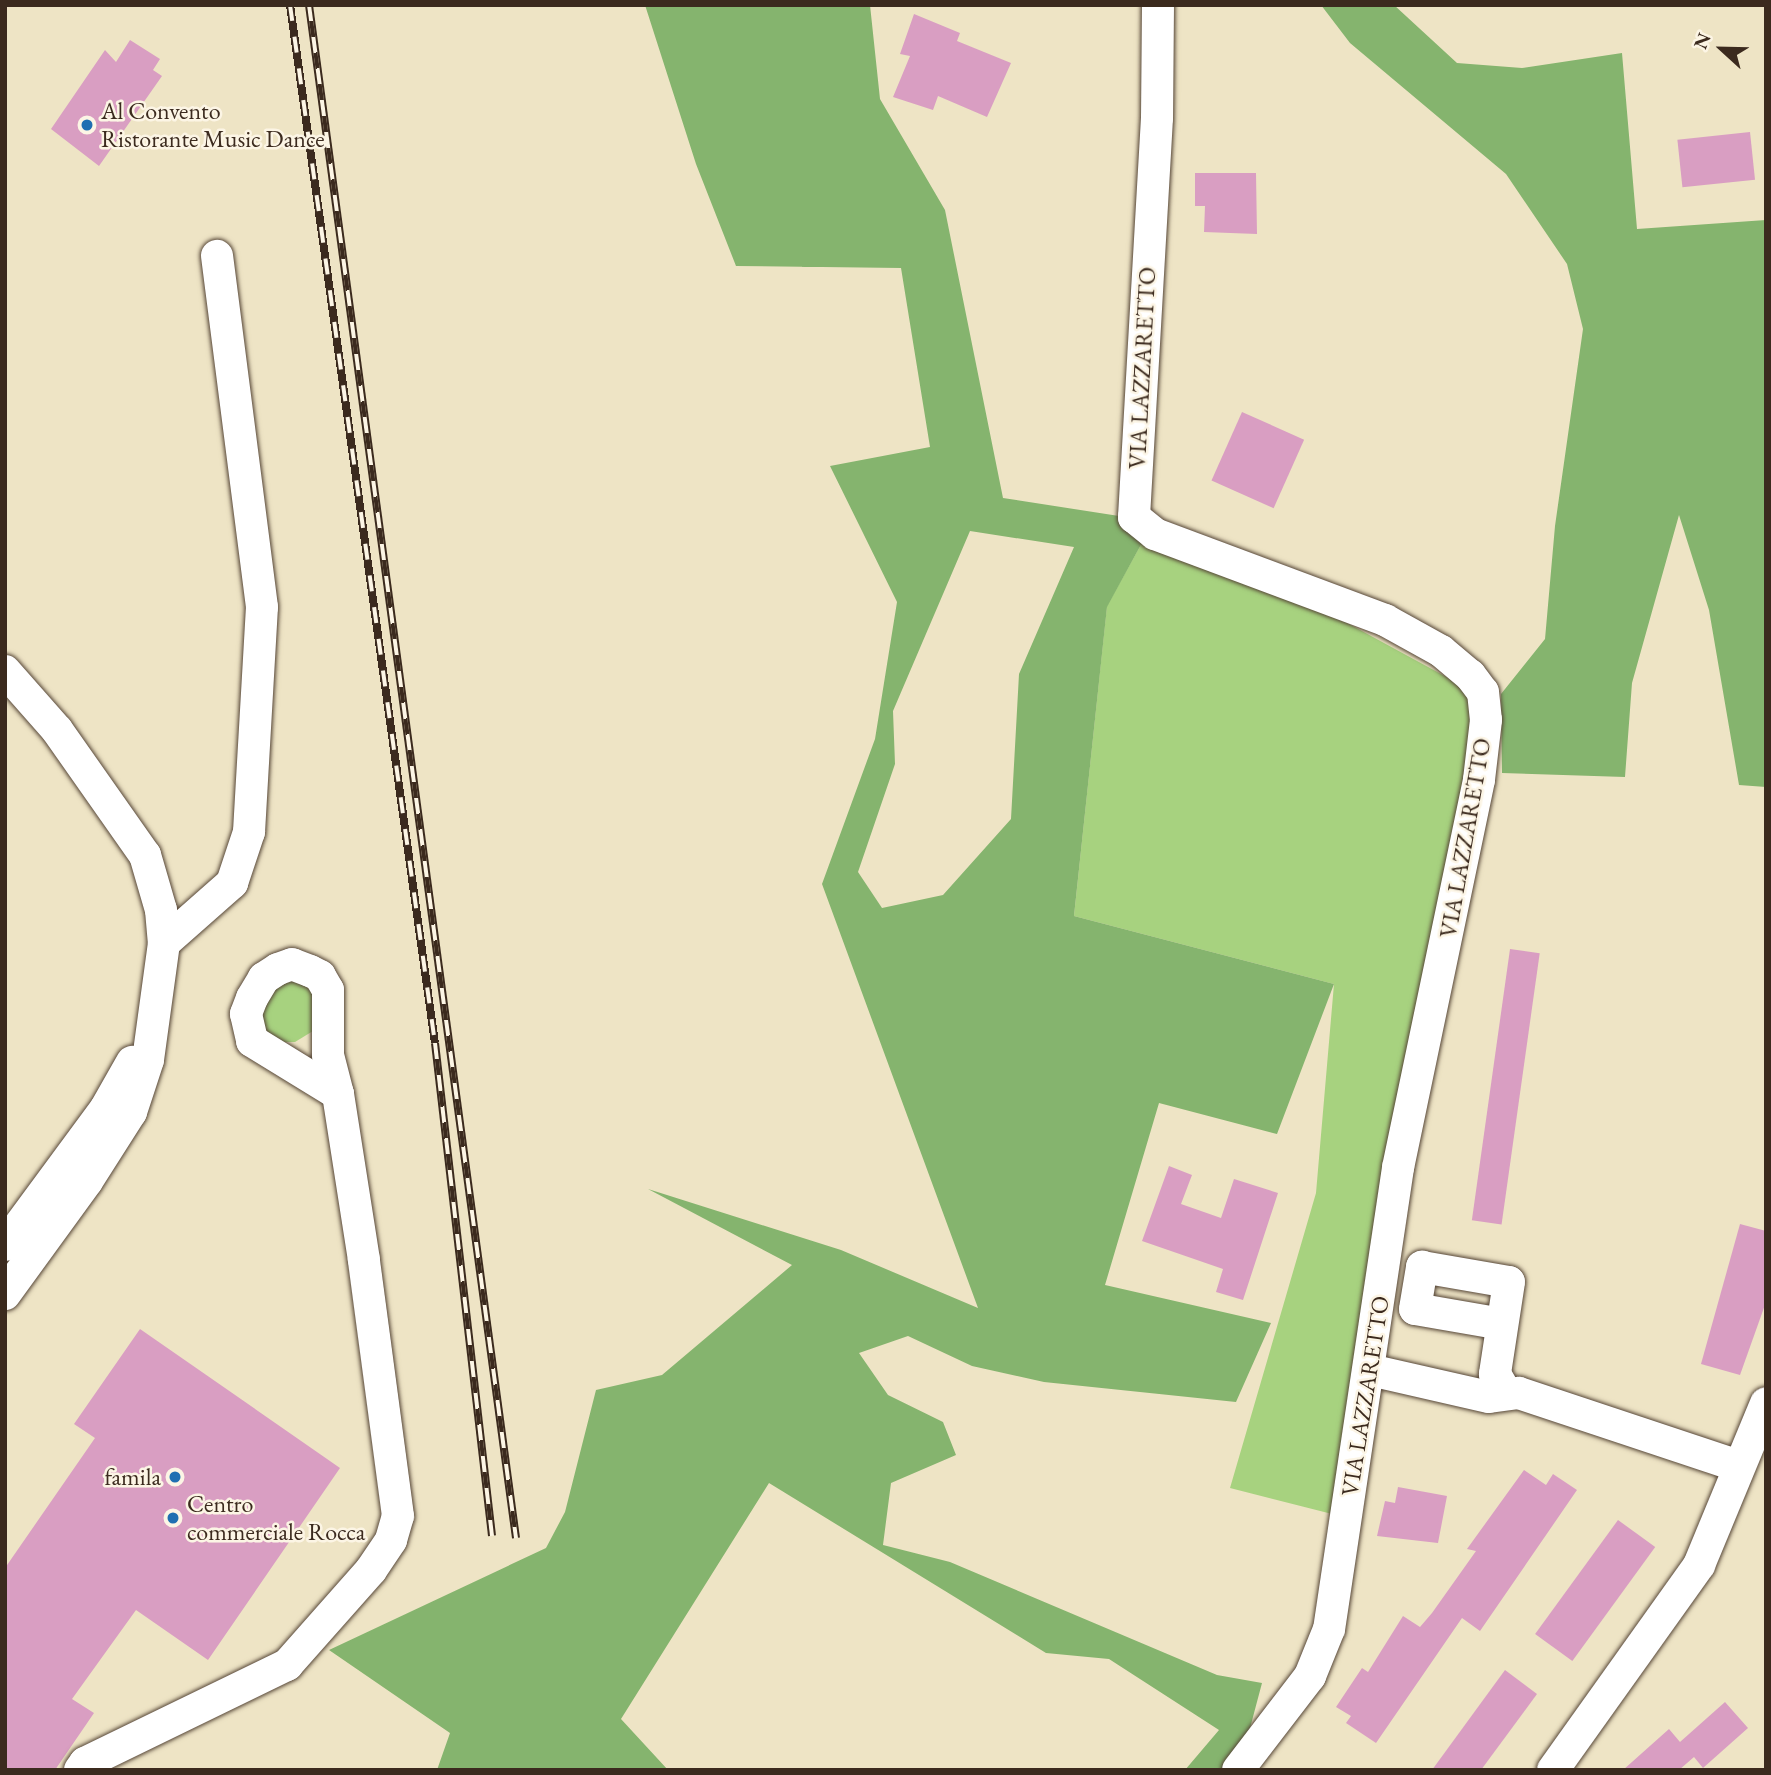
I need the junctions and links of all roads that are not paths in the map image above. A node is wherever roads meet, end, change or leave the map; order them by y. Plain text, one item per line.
1 (1158, 5) edge
2 (217, 256) dead end
3 (5, 671) edge
4 (164, 943) junction
5 (160, 989) junction
6 (338, 1094) dead end
7 (5, 1245) edge
8 (5, 1294) edge
9 (1502, 1324) dead end
10 (1370, 1370) junction
11 (1504, 1391) junction
12 (1766, 1404) edge
13 (1738, 1466) junction
14 (80, 1770) edge
15 (1238, 1770) edge
16 (1553, 1770) edge

1 - 10 street, VIA LAZZARETTO
2 - 4 street
3 - 4 street
4 - 5 street
5 - 7 street
5 - 8 street
6 - 14 street
9 - 11 street
10 - 11 street
10 - 15 street, VIA LAZZARETTO
11 - 13 street
12 - 13 street
13 - 16 street

